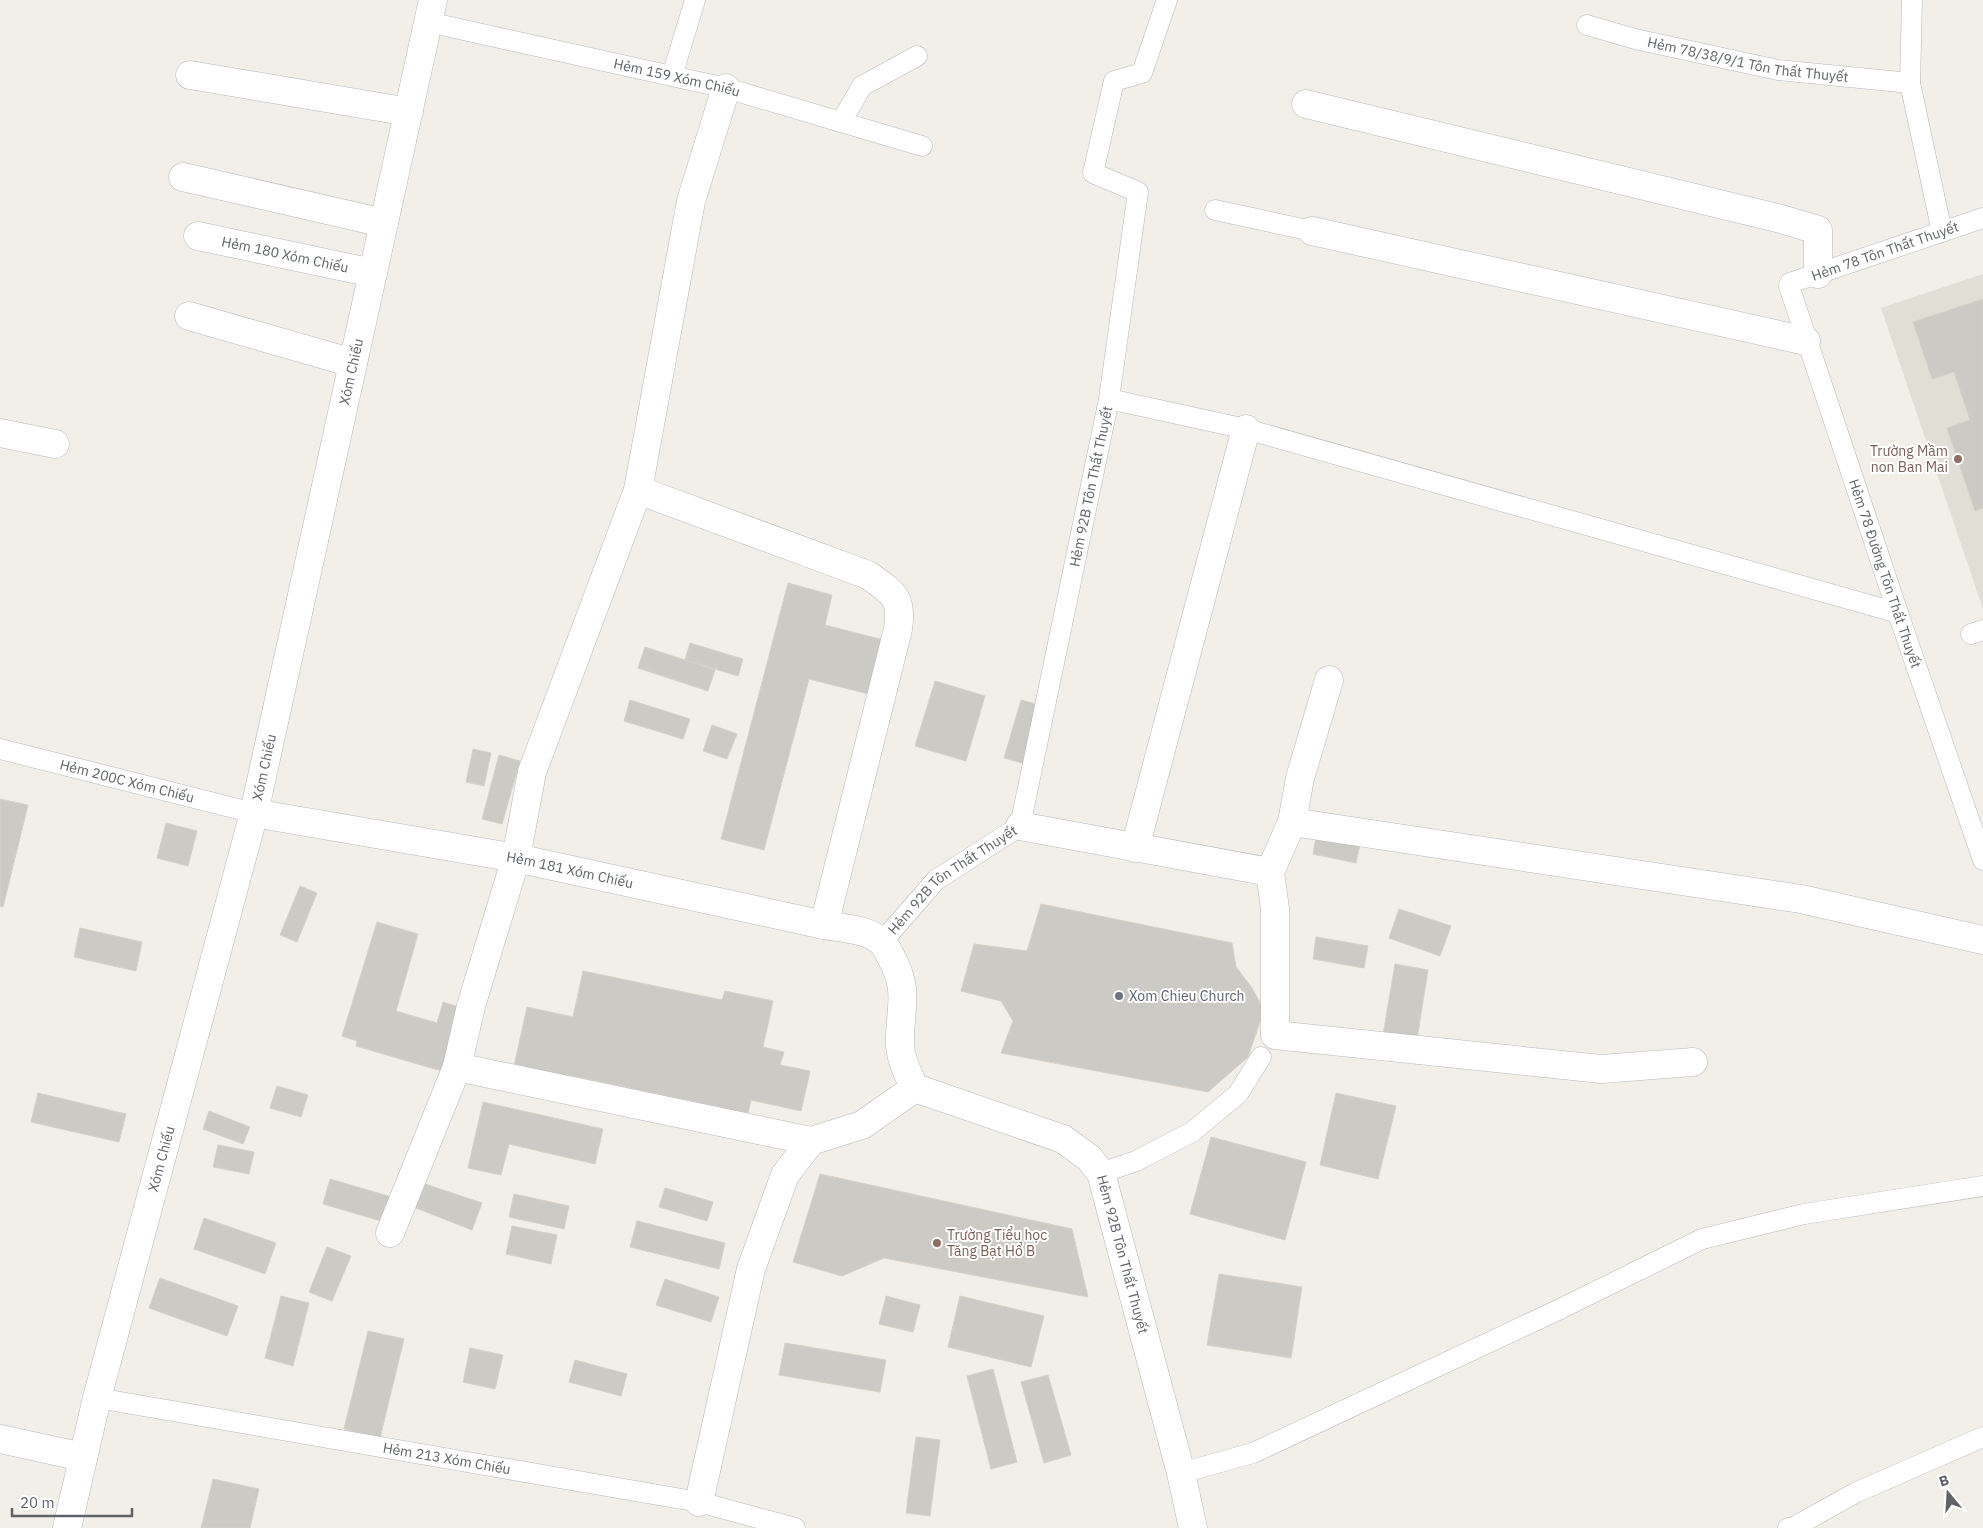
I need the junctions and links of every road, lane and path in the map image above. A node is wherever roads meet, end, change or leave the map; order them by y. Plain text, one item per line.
1 (696, 0) edge
2 (1167, 0) edge
3 (1912, 0) edge
4 (431, 11) edge
5 (1587, 24) dead end
6 (917, 56) dead end
7 (190, 75) dead end
8 (672, 76) junction
9 (1910, 83) junction
10 (726, 88) junction
11 (1306, 104) dead end
12 (409, 112) junction
13 (841, 122) junction
14 (922, 146) dead end
15 (183, 177) dead end
16 (1215, 210) dead end
17 (1983, 218) edge
18 (384, 223) junction
19 (1312, 231) joint
20 (1942, 232) junction
21 (198, 236) dead end
22 (373, 273) junction
23 (1818, 274) junction
24 (1788, 286) joint
25 (189, 316) dead end
26 (1806, 341) junction
27 (353, 363) junction
28 (1109, 399) junction
29 (1246, 429) junction
30 (0, 433) edge
31 (55, 444) dead end
32 (638, 490) junction
33 (1898, 613) junction
34 (1329, 680) dead end
35 (0, 749) edge
36 (254, 813) junction
37 (1292, 822) junction
38 (1020, 826) junction
39 (1135, 848) junction
40 (516, 858) junction
41 (1983, 860) edge
42 (1270, 872) junction
43 (824, 925) junction
44 (1983, 940) edge
45 (882, 942) junction
46 (1261, 1057) dead end
47 (1693, 1062) dead end
48 (457, 1067) junction
49 (915, 1088) junction
50 (810, 1141) junction
51 (1101, 1173) junction
52 (1983, 1186) edge
53 (390, 1233) dead end
54 (97, 1398) junction
55 (1983, 1436) edge
56 (0, 1439) edge
57 (83, 1458) junction
58 (1182, 1473) junction
59 (699, 1502) junction
60 (67, 1528) edge
61 (795, 1528) edge
62 (1193, 1528) edge
63 (1793, 1528) edge

1 - 8 lane
2 - 28 lane, Hẻm 92B Tôn Thất Thuyết
3 - 9 lane
4 - 8 lane, Hẻm 159 Xóm Chiếu
4 - 12 street, Xóm Chiếu
5 - 9 lane, Hẻm 78/38/9/1 Tôn Thất Thuyết
6 - 13 lane
7 - 12 street
8 - 10 lane, Hẻm 159 Xóm Chiếu
9 - 20 lane
10 - 13 lane, Hẻm 159 Xóm Chiếu
10 - 32 street
11 - 23 street
12 - 18 street, Xóm Chiếu
13 - 14 lane, Hẻm 159 Xóm Chiếu
15 - 18 street
16 - 19 lane
17 - 20 lane, Hẻm 78 Tôn Thất Thuyết
18 - 22 street, Xóm Chiếu
19 - 26 street
20 - 23 lane, Hẻm 78 Tôn Thất Thuyết
21 - 22 street, Hẻm 180 Xóm Chiếu
22 - 27 street, Xóm Chiếu
23 - 24 lane, Hẻm 78 Tôn Thất Thuyết
24 - 26 lane, Hẻm 78 Đường Tôn Thất Thuyết
25 - 27 street
26 - 33 lane, Hẻm 78 Đường Tôn Thất Thuyết
27 - 36 street, Xóm Chiếu
28 - 29 lane
28 - 38 lane, Hẻm 92B Tôn Thất Thuyết
29 - 33 lane
29 - 39 street
30 - 31 street
32 - 40 street
32 - 43 street
33 - 41 lane, Hẻm 78 Đường Tôn Thất Thuyết
34 - 37 street
35 - 36 lane, Hẻm 200C Xóm Chiếu
36 - 40 street, Hẻm 181 Xóm Chiếu
36 - 54 street, Xóm Chiếu
37 - 42 street
37 - 44 street
38 - 39 street
38 - 45 lane, Hẻm 92B Tôn Thất Thuyết
39 - 42 street
40 - 43 street, Hẻm 181 Xóm Chiếu
40 - 48 street
42 - 47 street
43 - 45 street, Hẻm 181 Xóm Chiếu
45 - 49 street, Hẻm 92B Tôn Thất Thuyết
46 - 51 lane
48 - 50 street
48 - 53 street
49 - 50 street
49 - 51 street, Hẻm 92B Tôn Thất Thuyết
50 - 59 street
51 - 58 street, Hẻm 92B Tôn Thất Thuyết
52 - 58 lane
54 - 57 street, Xóm Chiếu
54 - 59 lane, Hẻm 213 Xóm Chiếu
55 - 63 lane
56 - 57 street
57 - 60 street, Xóm Chiếu
58 - 62 street, Hẻm 92B Tôn Thất Thuyết
59 - 61 lane, Hẻm 213 Xóm Chiếu

